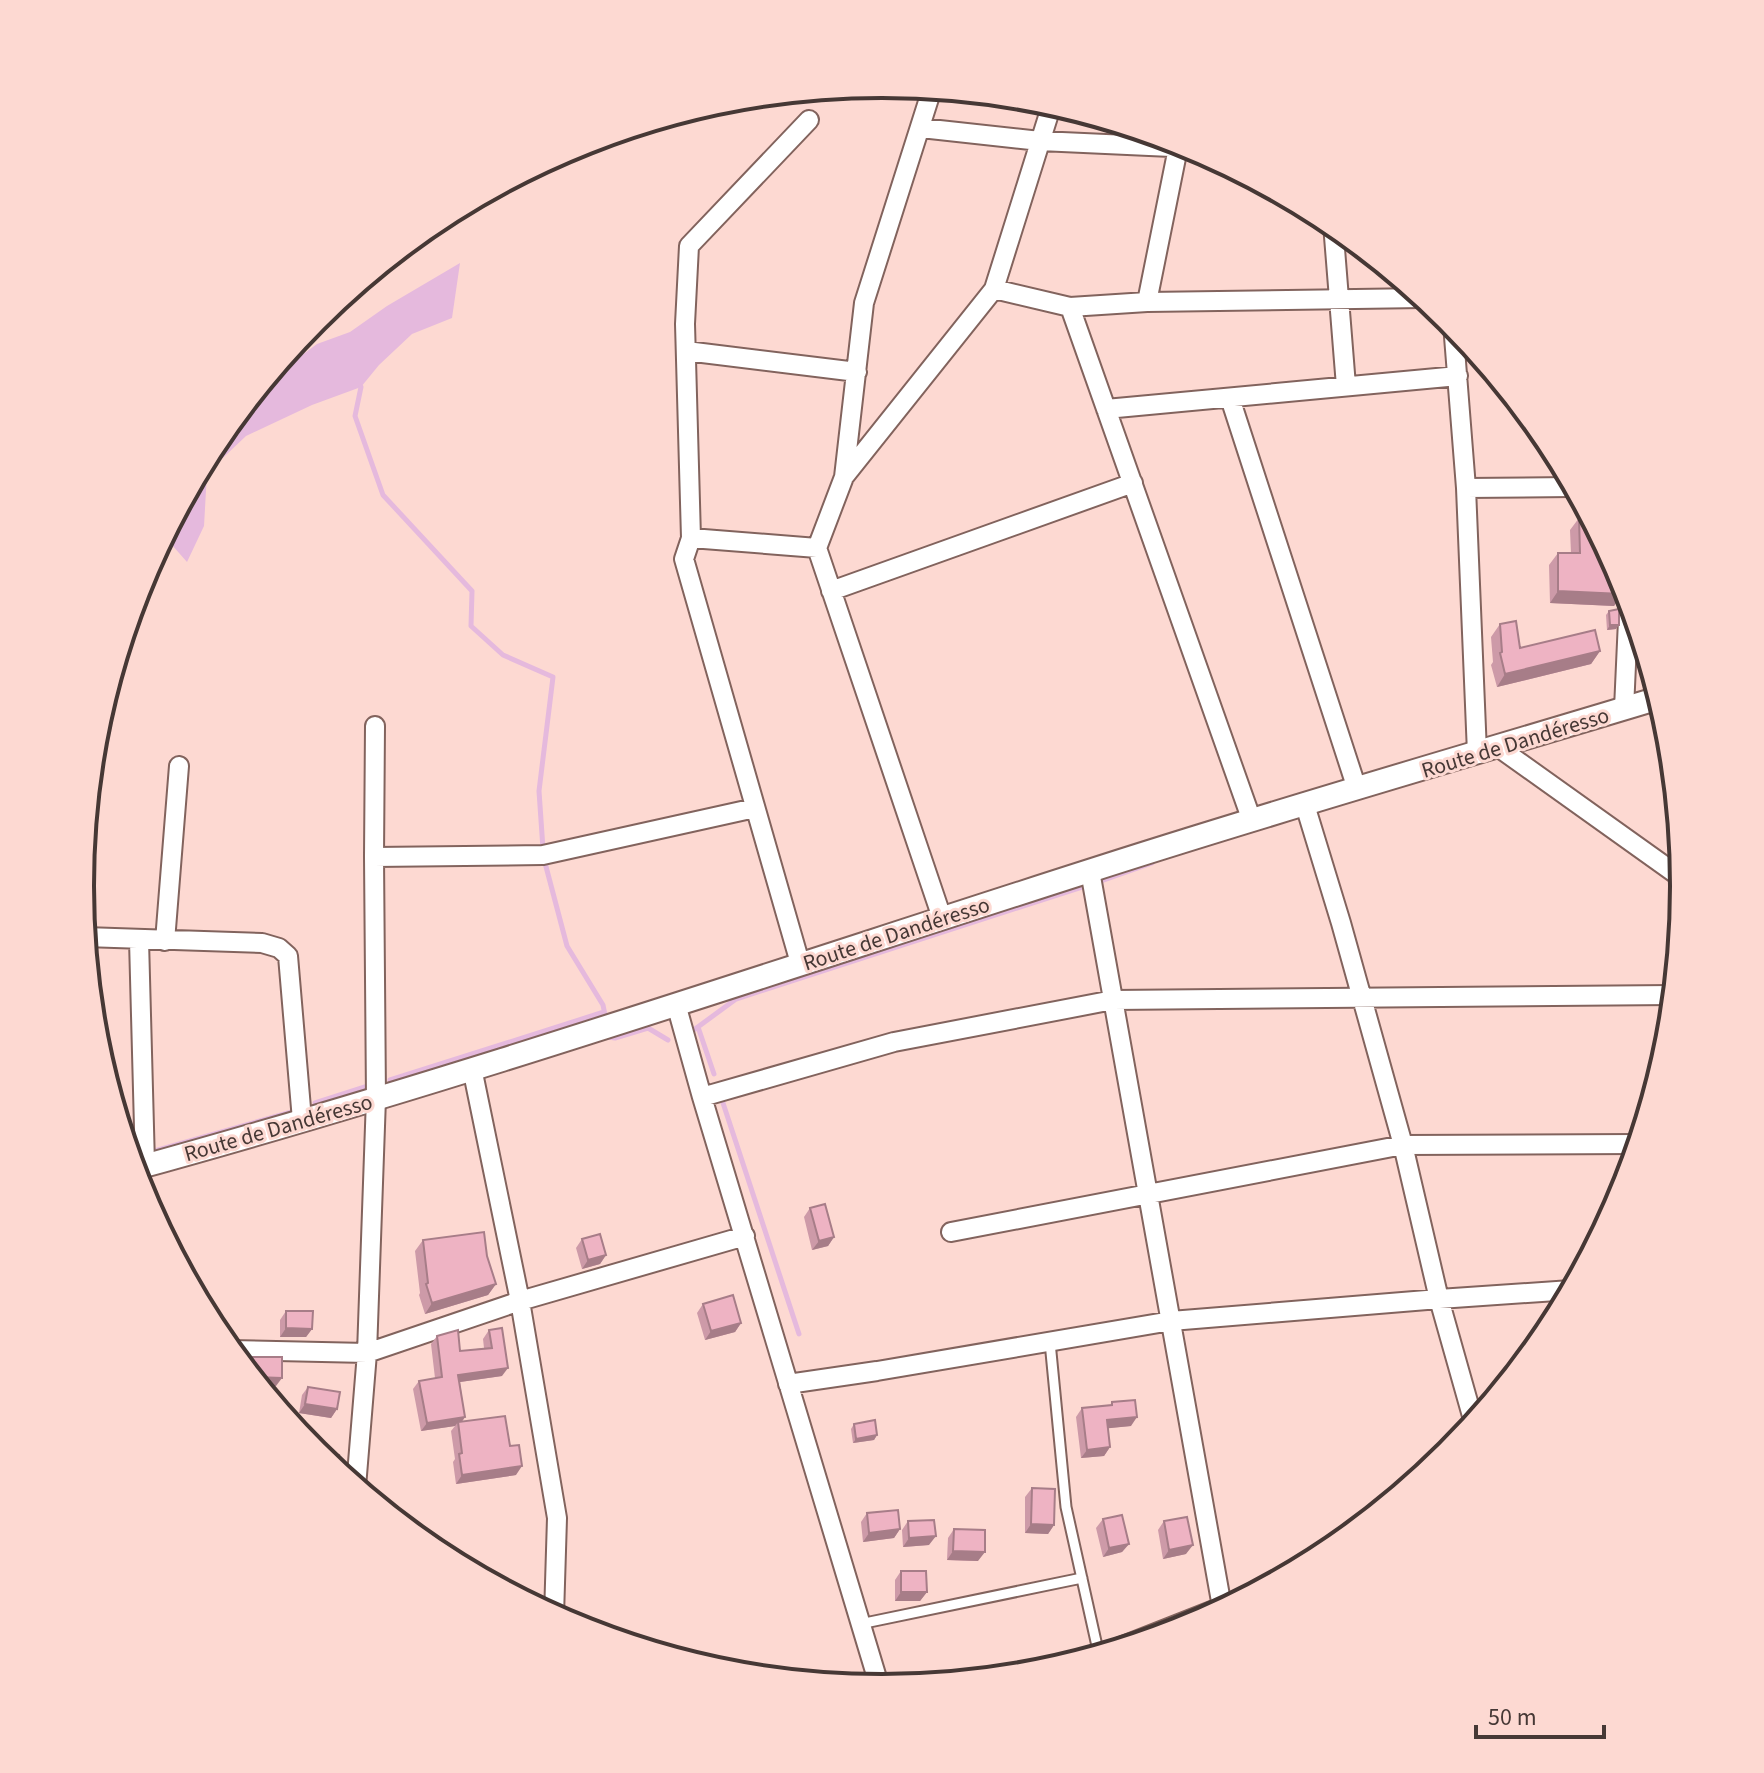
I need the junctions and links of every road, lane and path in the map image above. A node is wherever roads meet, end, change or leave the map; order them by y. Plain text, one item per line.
1 (929, 100) edge
2 (1048, 117) edge
3 (809, 120) dead end
4 (921, 128) junction
5 (1040, 141) junction
6 (1148, 145) edge
7 (1181, 157) edge
8 (1334, 241) edge
9 (994, 289) junction
10 (1407, 298) edge
11 (1339, 300) junction
12 (1147, 302) junction
13 (1070, 307) junction
14 (1455, 347) edge
15 (686, 351) junction
16 (857, 372) junction
17 (1458, 376) junction
18 (1346, 386) junction
19 (1230, 398) junction
20 (1106, 409) junction
21 (844, 477) junction
22 (1133, 483) junction
23 (1560, 487) edge
24 (1466, 488) junction
25 (691, 538) junction
26 (817, 548) junction
27 (831, 591) junction
28 (1627, 632) edge
29 (1647, 702) edge
30 (1624, 709) junction
31 (375, 726) dead end
32 (1488, 750) junction
33 (179, 766) dead end
34 (1357, 789) junction
35 (1305, 805) junction
36 (755, 808) junction
37 (1252, 821) junction
38 (374, 857) junction
39 (1669, 870) edge
40 (1090, 871) junction
41 (942, 918) junction
42 (96, 938) edge
43 (139, 940) junction
44 (165, 941) junction
45 (800, 963) junction
46 (1662, 995) edge
47 (1362, 999) junction
48 (1113, 1000) junction
49 (676, 1004) junction
50 (472, 1068) junction
51 (702, 1097) junction
52 (376, 1098) junction
53 (302, 1120) junction
54 (1626, 1144) edge
55 (1403, 1145) junction
56 (139, 1148) edge
57 (145, 1165) edge
58 (1148, 1194) junction
59 (951, 1232) dead end
60 (745, 1236) junction
61 (1558, 1291) edge
62 (1439, 1299) junction
63 (520, 1301) junction
64 (1171, 1321) junction
65 (1050, 1342) junction
66 (246, 1350) edge
67 (367, 1353) junction
68 (788, 1384) junction
69 (1470, 1410) edge
70 (357, 1474) edge
71 (1082, 1578) junction
72 (1220, 1598) edge
73 (554, 1603) edge
74 (860, 1624) junction
75 (1097, 1645) edge
76 (876, 1674) edge

1 - 4 street
2 - 5 street
3 - 15 street
4 - 5 street
4 - 16 street
5 - 6 street
5 - 9 street
7 - 12 street
8 - 11 street
9 - 13 street
9 - 21 street
10 - 11 street
11 - 12 street
11 - 18 street
12 - 13 street
13 - 20 street
14 - 17 street
15 - 16 street
15 - 25 street
16 - 21 street
17 - 18 street
17 - 24 street
18 - 19 street
19 - 20 street
19 - 34 street
20 - 22 street
21 - 26 street
22 - 27 street
22 - 37 street
23 - 24 street
24 - 32 street
25 - 26 street
25 - 36 street
26 - 27 street
27 - 41 street
28 - 30 street
29 - 30 street, Route de Dandéresso
30 - 32 street, Route de Dandéresso
31 - 38 street
32 - 34 street, Route de Dandéresso
32 - 39 street
33 - 44 street
34 - 35 street, Route de Dandéresso
35 - 37 street, Route de Dandéresso
35 - 47 street
36 - 38 street
36 - 45 street
37 - 40 street, Route de Dandéresso
38 - 52 street
40 - 41 street, Route de Dandéresso
40 - 48 street
41 - 45 street, Route de Dandéresso
42 - 43 street
43 - 44 street
43 - 56 street
44 - 53 street
45 - 49 street, Route de Dandéresso
46 - 47 street
47 - 48 street
47 - 55 street
48 - 51 street
48 - 58 street
49 - 50 street, Route de Dandéresso
49 - 51 street
50 - 52 street, Route de Dandéresso
50 - 63 street
51 - 60 street
52 - 53 street, Route de Dandéresso
52 - 67 street
53 - 57 street, Route de Dandéresso
54 - 55 street
55 - 58 street
55 - 62 street
58 - 59 street
58 - 64 street
60 - 63 street
60 - 68 street
61 - 62 street
62 - 64 street
62 - 69 street
63 - 67 street
63 - 73 street
64 - 65 street
64 - 72 street
65 - 68 street
65 - 71 lane
66 - 67 street
67 - 70 street
68 - 74 street
71 - 74 lane
71 - 75 lane
74 - 76 street

